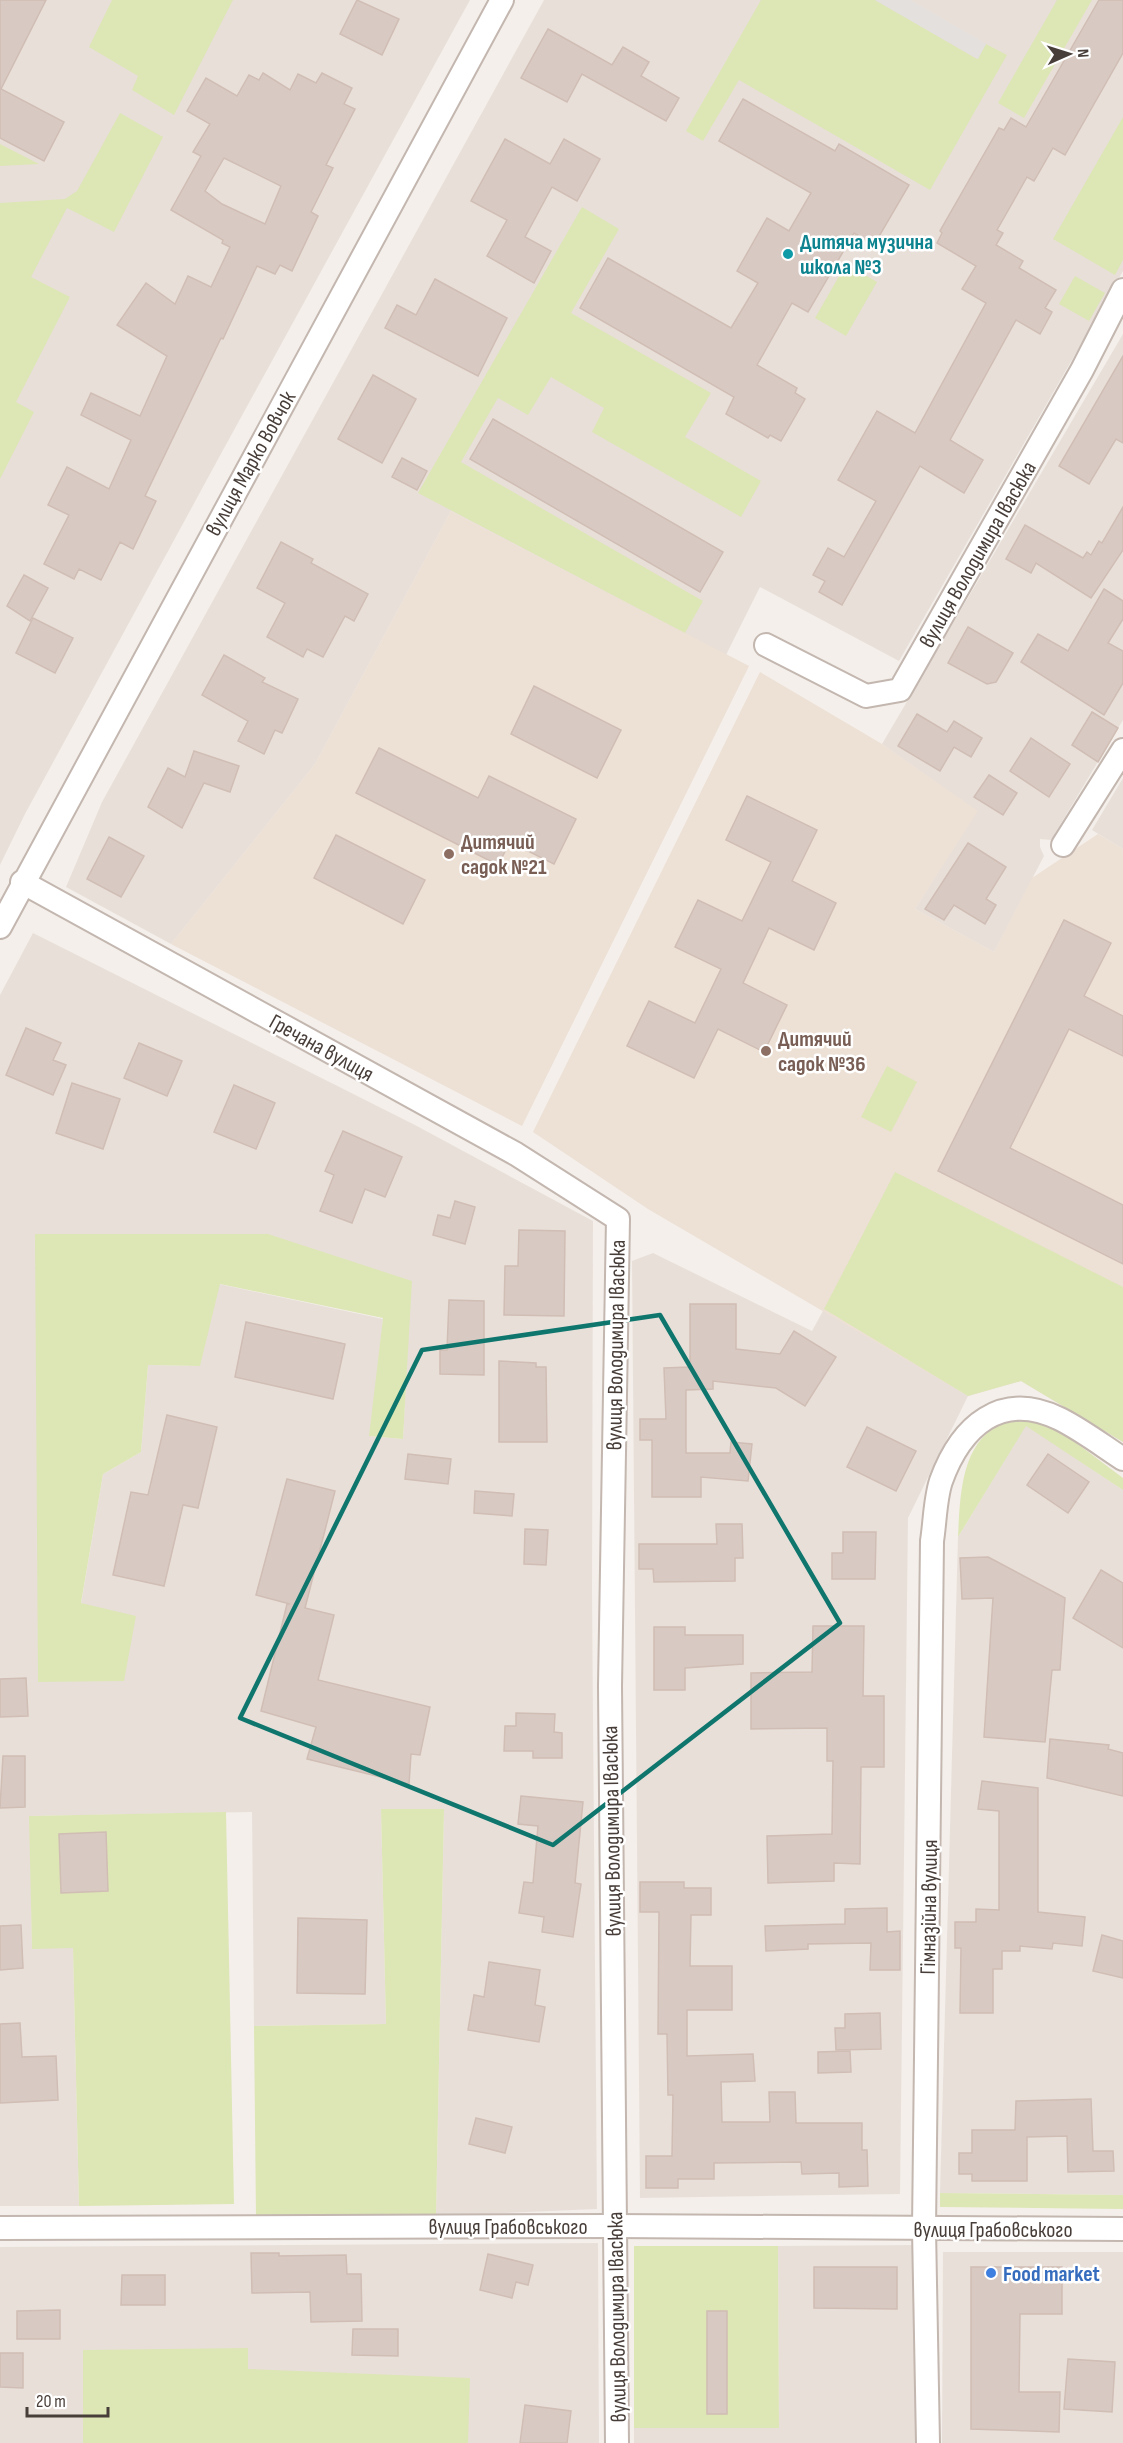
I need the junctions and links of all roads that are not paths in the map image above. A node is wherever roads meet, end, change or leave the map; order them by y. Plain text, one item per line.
1 (502, 0) edge
2 (1123, 290) edge
3 (766, 645) dead end
4 (1123, 750) edge
5 (1063, 844) dead end
6 (22, 882) junction
7 (0, 927) edge
8 (618, 1219) joint
9 (1123, 1459) edge
10 (615, 2226) junction
11 (0, 2228) edge
12 (924, 2229) junction
13 (1123, 2229) edge
14 (617, 2443) edge
15 (928, 2443) edge

1 - 6 street, вулиця Марко Вовчок
2 - 3 street, вулиця Володимира Івасюка
4 - 5 street
6 - 7 street, вулиця Марко Вовчок
6 - 8 street, Гречана вулиця
8 - 10 street, вулиця Володимира Івасюка
9 - 12 street, Гімназійна вулиця
10 - 11 street, вулиця Грабовського
10 - 12 street, вулиця Грабовського
10 - 14 street, вулиця Володимира Івасюка
12 - 13 street, вулиця Грабовського
12 - 15 street, Гімназійна вулиця

